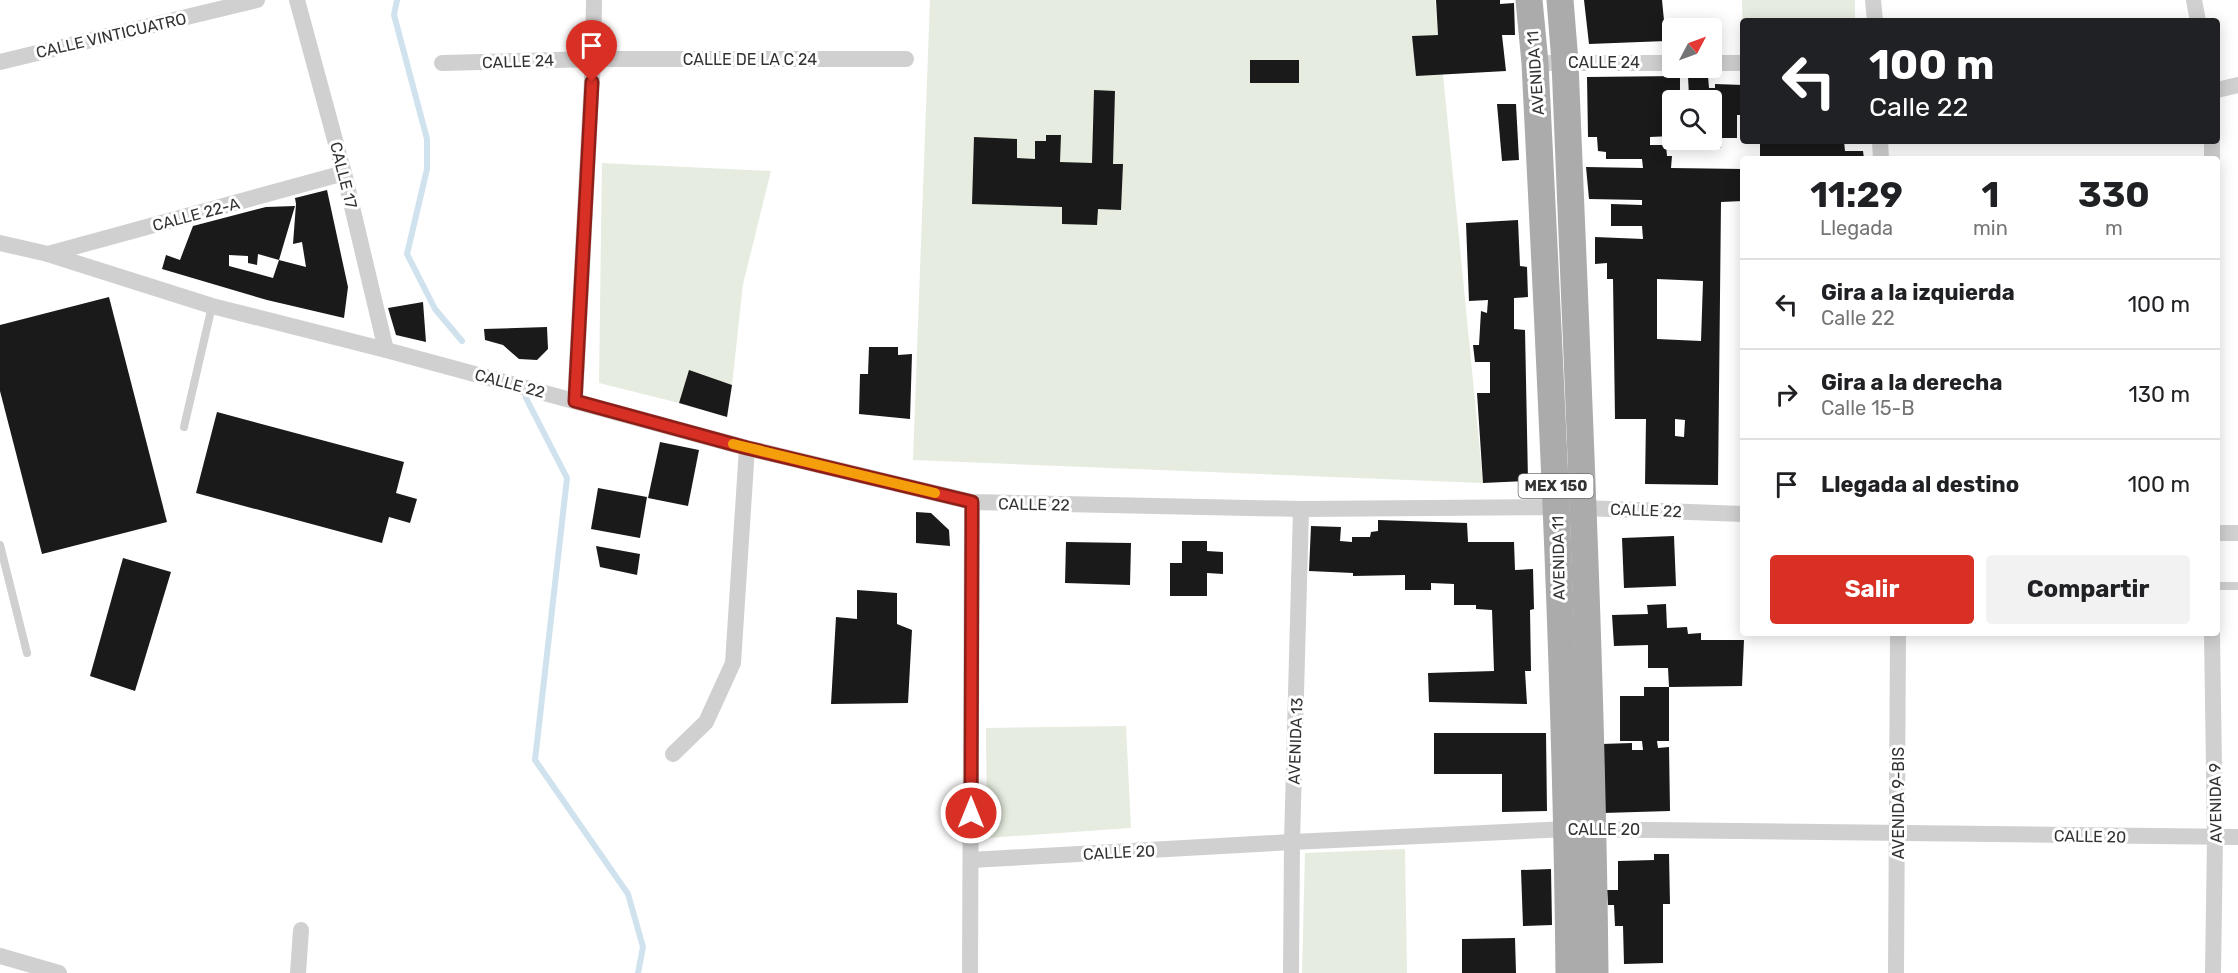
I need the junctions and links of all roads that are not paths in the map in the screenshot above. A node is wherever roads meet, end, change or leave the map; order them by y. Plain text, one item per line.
1 (257, 0) edge
2 (297, 0) edge
3 (594, 0) edge
4 (1529, 0) edge
5 (1560, 0) edge
6 (1874, 0) edge
7 (2194, 0) edge
8 (1875, 18) edge
9 (2197, 18) edge
10 (593, 59) junction
11 (906, 59) dead end
12 (0, 62) edge
13 (1565, 62) junction
14 (442, 63) dead end
15 (1535, 63) junction
16 (1662, 63) edge
17 (1722, 63) edge
18 (1740, 63) edge
19 (2238, 85) edge
20 (2220, 89) edge
21 (344, 173) junction
22 (0, 243) edge
23 (48, 254) junction
24 (1547, 303) junction
25 (1575, 304) junction
26 (212, 306) junction
27 (386, 350) junction
28 (575, 401) junction
29 (184, 427) dead end
30 (747, 448) junction
31 (972, 502) junction
32 (1557, 507) junction
33 (1584, 507) junction
34 (1301, 509) junction
35 (1740, 514) edge
36 (2238, 532) edge
37 (2220, 533) edge
38 (0, 544) edge
39 (2220, 586) edge
40 (2238, 586) edge
41 (1572, 617) junction
42 (1898, 636) edge
43 (2212, 636) edge
44 (27, 653) dead end
45 (673, 754) dead end
46 (1581, 829) junction
47 (1898, 832) junction
48 (2238, 837) edge
49 (2215, 838) junction
50 (1292, 842) junction
51 (971, 860) junction
52 (301, 930) dead end
53 (0, 956) edge
54 (59, 973) edge
55 (298, 973) edge
56 (970, 973) edge
57 (1291, 973) edge
58 (1569, 973) edge
59 (1595, 973) edge
60 (1896, 973) edge
61 (2213, 973) edge

1 - 12 street, CALLE VINTICUATRO
2 - 21 street, CALLE 17
3 - 10 street
4 - 15 main road, AVENIDA 11 / MEX 150
5 - 13 main road, AVENIDA 11 / MEX 150
6 - 8 street
7 - 9 street
10 - 11 street, CALLE DE LA C 24
10 - 14 street, CALLE 24
10 - 28 street
13 - 15 street, CALLE 24
13 - 16 street, CALLE 24
13 - 25 main road, AVENIDA 11 / MEX 150
15 - 24 main road, AVENIDA 11 / MEX 150
17 - 18 street
19 - 20 street
21 - 23 street, CALLE 22-A
21 - 27 street, CALLE 17
22 - 23 street, CALLE 22
23 - 26 street, CALLE 22
24 - 25 main road
24 - 32 main road, AVENIDA 11 / MEX 150
25 - 33 main road, AVENIDA 11 / MEX 150
26 - 27 street, CALLE 22
26 - 29 lane
27 - 28 street, CALLE 22
28 - 30 street, CALLE 22
30 - 31 street, CALLE 22
30 - 45 street
31 - 34 street, CALLE 22
31 - 51 street
32 - 33 street, CALLE 22
32 - 34 street, CALLE 22
32 - 41 main road, AVENIDA 11 / MEX 150
33 - 35 street, CALLE 22
33 - 41 main road, AVENIDA 11 / MEX 150
34 - 50 street, AVENIDA 13
36 - 37 street
38 - 44 lane
39 - 40 lane
41 - 46 main road, AVENIDA 11 / MEX 150
42 - 47 street, AVENIDA 9-BIS
43 - 49 street, AVENIDA 9
46 - 47 street, CALLE 20
46 - 50 street, CALLE 20
46 - 58 main road, AVENIDA 11 / MEX 150
46 - 59 main road, AVENIDA 11 / MEX 150
47 - 49 street, CALLE 20
47 - 60 street, AVENIDA 9-BIS
48 - 49 street, CALLE 20
49 - 61 street, AVENIDA 9
50 - 51 street, CALLE 20
50 - 57 street, AVENIDA 13
51 - 56 street
52 - 55 street
53 - 54 street

